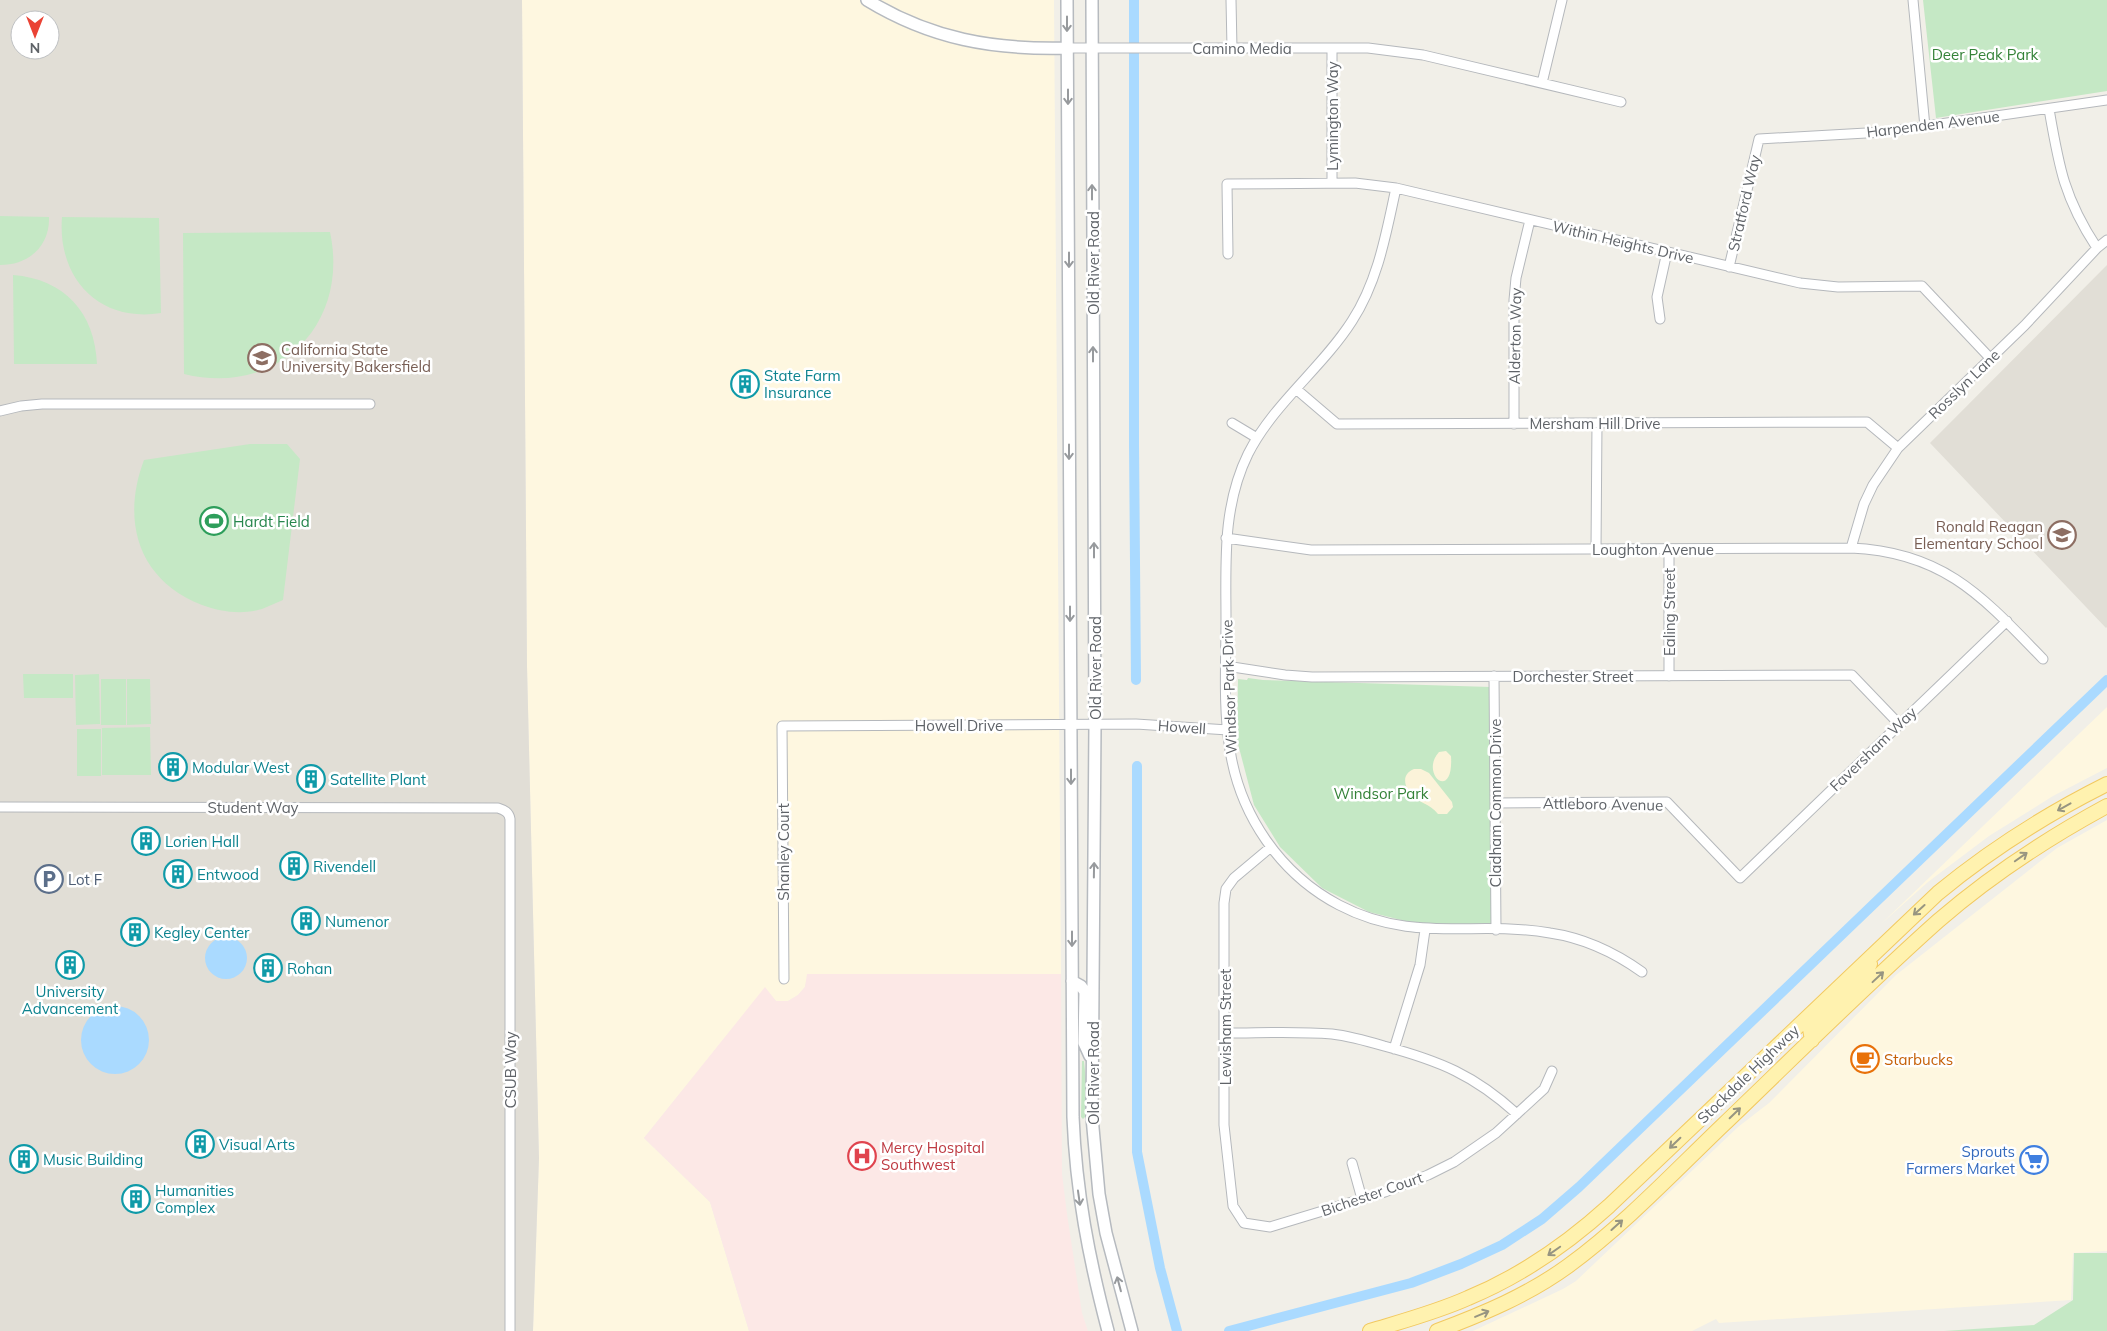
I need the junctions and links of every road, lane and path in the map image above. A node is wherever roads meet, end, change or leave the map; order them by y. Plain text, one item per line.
1 (867, 0) edge
2 (1067, 0) edge
3 (1092, 0) edge
4 (1231, 0) edge
5 (1562, 0) edge
6 (1913, 0) edge
7 (1068, 48) junction
8 (1092, 48) junction
9 (1232, 48) junction
10 (1332, 48) junction
11 (1542, 83) junction
12 (2107, 100) edge
13 (1621, 102) dead end
14 (2049, 109) junction
15 (1925, 128) junction
16 (1758, 140) joint
17 (1332, 183) junction
18 (1396, 188) junction
19 (1530, 220) junction
20 (2107, 240) edge
21 (2098, 248) junction
22 (1667, 252) junction
23 (1228, 254) dead end
24 (1729, 267) junction
25 (1660, 320) dead end
26 (1990, 358) junction
27 (1296, 389) junction
28 (370, 404) dead end
29 (0, 411) edge
30 (1232, 423) dead end
31 (1597, 423) junction
32 (1514, 424) junction
33 (1257, 438) junction
34 (1898, 448) junction
35 (1226, 538) junction
36 (1851, 548) junction
37 (1596, 549) junction
38 (1669, 549) junction
39 (2007, 621) junction
40 (2043, 659) dead end
41 (1226, 666) junction
42 (1494, 676) junction
43 (1669, 676) junction
44 (1071, 724) junction
45 (1095, 724) junction
46 (1136, 724) joint
47 (1899, 724) junction
48 (782, 726) joint
49 (1228, 730) junction
50 (2107, 784) edge
51 (1496, 803) junction
52 (2107, 806) edge
53 (0, 807) edge
54 (505, 810) joint
55 (1271, 847) junction
56 (1740, 878) joint
57 (1425, 930) junction
58 (1496, 930) junction
59 (1873, 954) junction
60 (1642, 972) dead end
61 (784, 979) dead end
62 (1072, 981) junction
63 (1225, 1033) junction
64 (1812, 1040) junction
65 (1394, 1049) junction
66 (1092, 1060) junction
67 (1552, 1070) dead end
68 (1517, 1114) junction
69 (1352, 1163) dead end
70 (1362, 1199) junction
71 (1244, 1224) joint
72 (1440, 1309) junction
73 (510, 1331) edge
74 (1108, 1331) edge
75 (1132, 1331) edge
76 (1370, 1331) edge
77 (1402, 1331) edge
78 (1437, 1331) edge

1 - 7 main road, Camino Media
2 -> 7 main road, Old River Road
3 - 8 main road, Old River Road
4 - 9 street
5 - 11 street
6 - 15 street
7 - 8 street, Camino Media
7 -> 44 main road, Old River Road
8 - 9 street, Camino Media
45 -> 8 main road, Old River Road
9 - 10 street, Camino Media
10 - 11 street, Camino Media
10 - 17 street, Lymington Way
11 - 13 street, Camino Media
12 - 14 street, Harpenden Avenue
14 - 15 street, Harpenden Avenue
14 - 21 street
15 - 16 street, Harpenden Avenue
16 - 24 street, Stratford Way
17 - 18 street, Within Heights Drive
17 - 23 street, Within Heights Drive
18 - 19 street, Within Heights Drive
18 - 27 street, Windsor Park Drive
19 - 22 street, Within Heights Drive
19 - 32 street, Alderton Way
20 - 21 street, Rosslyn Lane
21 - 26 street, Rosslyn Lane
22 - 24 street, Within Heights Drive
22 - 25 street
24 - 26 street, Within Heights Drive
26 - 34 street, Rosslyn Lane
27 - 32 street, Mersham Hill Drive
27 - 33 street, Windsor Park Drive
28 - 29 street
30 - 33 street
31 - 32 street, Mersham Hill Drive
31 - 34 street, Mersham Hill Drive
31 - 37 street
33 - 35 street, Windsor Park Drive
34 - 36 street, Rosslyn Lane
35 - 37 street, Loughton Avenue
35 - 41 street, Windsor Park Drive
36 - 38 street, Loughton Avenue
36 - 39 street, Loughton Avenue
37 - 38 street, Loughton Avenue
38 - 43 street, Ealing Street
39 - 40 street, Loughton Avenue
39 - 47 street, Faversham Way
41 - 42 street, Dorchester Street
41 - 49 street, Windsor Park Drive
42 - 43 street, Dorchester Street
42 - 51 street, Cladham Common Drive
43 - 47 street, Dorchester Street
44 - 45 street, Howell Drive
44 - 48 street, Howell Drive
44 -> 62 main road, Old River Road
45 - 46 street, Howell Drive
66 -> 45 main road, Old River Road
46 - 49 street, Howell
47 - 56 street, Faversham Way
48 - 61 street, Shanley Court
49 - 55 street, Windsor Park Drive
50 -> 59 main road, Stockdale Highway
51 - 56 street, Attleboro Avenue
51 - 58 street, Cladham Common Drive
64 -> 52 main road, Stockdale Highway
53 - 54 street, Student Way
54 - 73 street, CSUB Way
55 - 57 street, Windsor Park Drive
55 - 63 street, Lewisham Street
57 - 58 street, Windsor Park Drive
57 - 65 street
58 - 60 street, Windsor Park Drive
59 - 64 main road
59 -> 72 main road, Stockdale Highway
62 - 66 main road
62 -> 74 main road, Old River Road
63 - 65 street
63 - 71 street, Lewisham Street
78 -> 64 main road, Stockdale Highway
65 - 68 street
75 -> 66 main road, Old River Road
67 - 68 street, Bichester Court
68 - 70 street, Bichester Court
69 - 70 street
70 - 71 street, Bichester Court
72 - 76 main road, Stockdale Highway
72 - 77 main road

